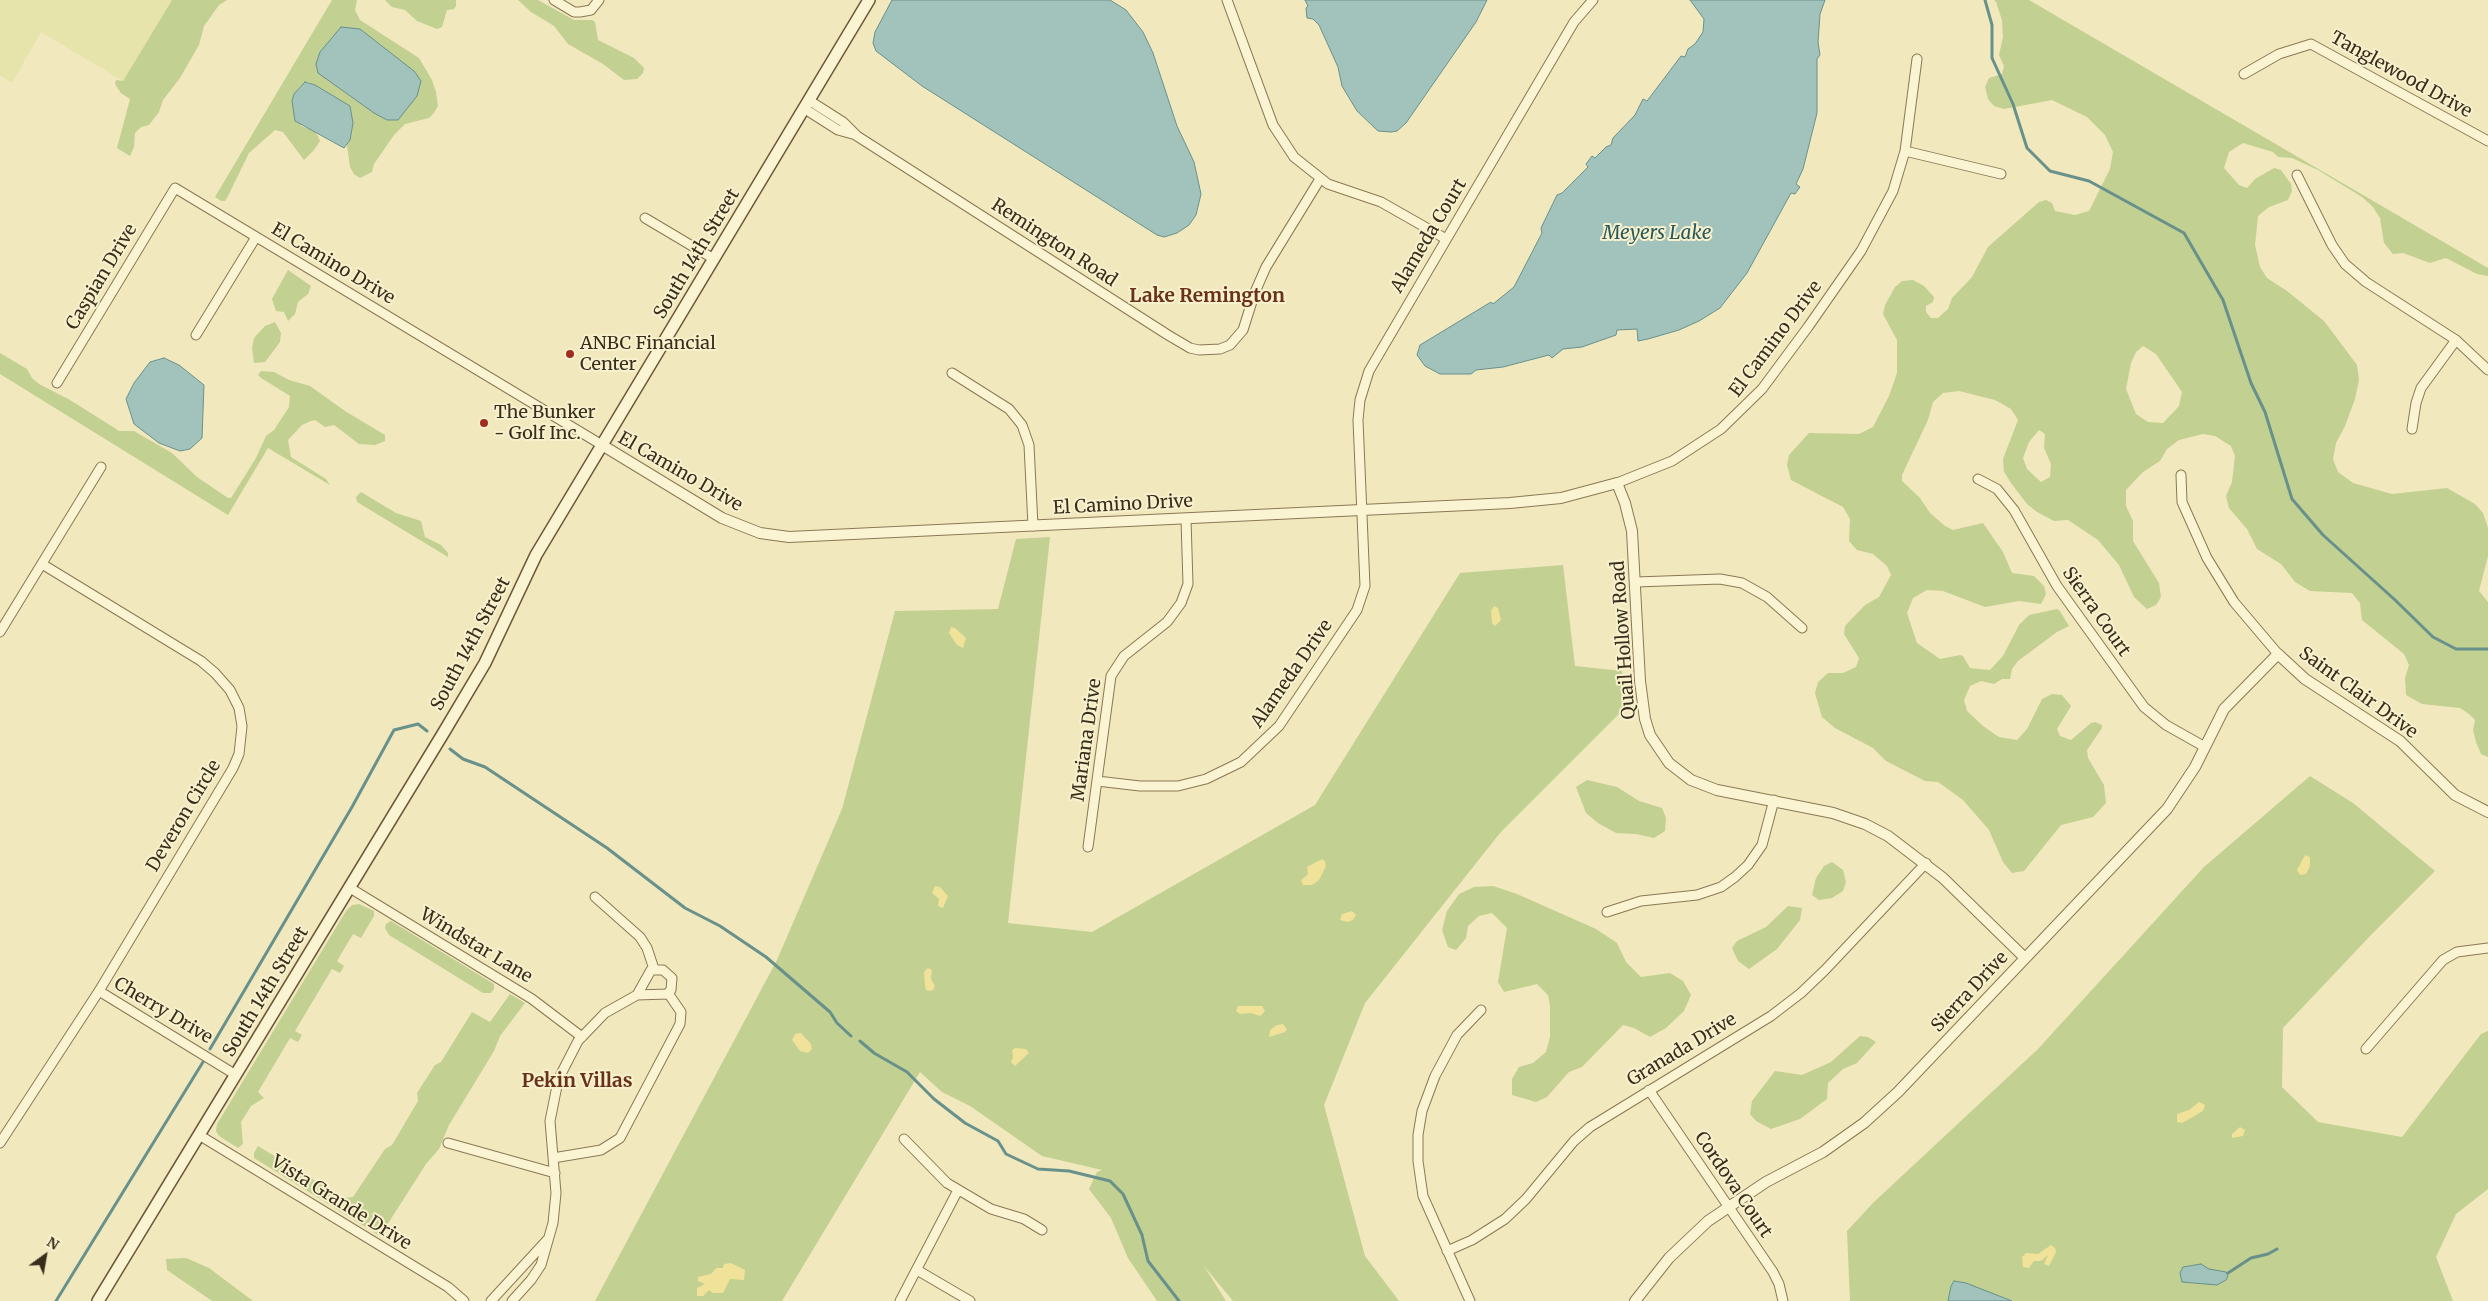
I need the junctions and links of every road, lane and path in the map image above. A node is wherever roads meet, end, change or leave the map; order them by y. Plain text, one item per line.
1 (554, 0) edge
2 (599, 0) edge
3 (869, 0) edge
4 (1227, 0) edge
5 (1593, 0) edge
6 (1917, 59) dead end
7 (2244, 74) dead end
8 (808, 105) junction
9 (2488, 141) edge
10 (1905, 151) junction
11 (2001, 174) dead end
12 (2297, 175) dead end
13 (1320, 178) junction
14 (175, 188) joint
15 (645, 218) dead end
16 (256, 237) junction
17 (1446, 239) junction
18 (714, 259) junction
19 (196, 335) dead end
20 (2456, 340) junction
21 (2488, 370) edge
22 (952, 373) dead end
23 (57, 383) dead end
24 (2412, 429) dead end
25 (602, 445) junction
26 (101, 467) dead end
27 (2182, 475) dead end
28 (1978, 479) dead end
29 (1618, 483) junction
30 (1362, 510) junction
31 (1186, 519) junction
32 (1032, 526) junction
33 (42, 564) junction
34 (1636, 582) junction
35 (1802, 628) dead end
36 (0, 632) edge
37 (2278, 654) junction
38 (2205, 747) junction
39 (1097, 780) junction
40 (1774, 800) junction
41 (2488, 812) edge
42 (1088, 847) dead end
43 (1926, 863) junction
44 (350, 888) junction
45 (595, 897) dead end
46 (1607, 912) dead end
47 (2488, 948) edge
48 (2025, 958) junction
49 (654, 970) junction
50 (98, 991) junction
51 (668, 993) junction
52 (637, 995) junction
53 (1481, 1010) dead end
54 (582, 1037) junction
55 (2366, 1050) dead end
56 (236, 1074) junction
57 (1649, 1090) junction
58 (199, 1135) junction
59 (904, 1139) dead end
60 (0, 1143) edge
61 (448, 1143) dead end
62 (553, 1158) junction
63 (555, 1173) junction
64 (958, 1190) junction
65 (1728, 1206) junction
66 (1042, 1230) dead end
67 (548, 1239) junction
68 (1447, 1251) junction
69 (917, 1270) junction
70 (98, 1301) edge
71 (464, 1301) edge
72 (491, 1301) edge
73 (512, 1301) edge
74 (900, 1301) edge
75 (970, 1301) edge
76 (1470, 1301) edge
77 (1635, 1301) edge
78 (1783, 1301) edge

1 - 2 street
3 - 8 main road, South 14th Street
4 - 13 street
5 - 17 street, Alameda Court
6 - 10 street, El Camino Drive
7 - 9 street, Tanglewood Drive
8 - 13 street, Remington Road
8 - 18 main road, South 14th Street
10 - 11 street
10 - 29 street, El Camino Drive
12 - 20 street
13 - 17 street
14 - 16 street, El Camino Drive
14 - 23 street, Caspian Drive
15 - 18 street
16 - 19 street
16 - 25 street, El Camino Drive
17 - 30 street, Alameda Court
18 - 25 main road, South 14th Street
20 - 21 street
20 - 24 street
22 - 32 street
25 - 32 street, El Camino Drive
25 - 44 main road, South 14th Street
26 - 33 street
27 - 37 street, Saint Clair Drive
28 - 38 street, Sierra Court
29 - 30 street, El Camino Drive
29 - 34 street, Quail Hollow Road
30 - 31 street, El Camino Drive
30 - 39 street, Alameda Drive
31 - 32 street, El Camino Drive
31 - 39 street, Mariana Drive
33 - 36 street
33 - 50 street, Deveron Circle
34 - 35 street
34 - 40 street, Quail Hollow Road
37 - 38 street, Sierra Drive
37 - 41 street, Saint Clair Drive
38 - 48 street, Sierra Drive
39 - 42 street, Mariana Drive
40 - 43 street, Quail Hollow Road
40 - 46 street
43 - 48 street, Quail Hollow Road
43 - 57 street, Granada Drive
44 - 54 street, Windstar Lane
44 - 56 main road, South 14th Street
45 - 49 street
47 - 55 street
48 - 65 street, Sierra Drive
49 - 51 street
49 - 52 street
50 - 56 street, Cherry Drive
50 - 60 street, Deveron Circle
51 - 52 street
51 - 62 street
52 - 54 street
53 - 68 street
54 - 62 street
56 - 58 main road, South 14th Street
57 - 65 street, Cordova Court
57 - 68 street, Granada Drive
58 - 70 main road, South 14th Street
58 - 71 street, Vista Grande Drive
59 - 64 street
61 - 63 street
62 - 63 street
63 - 67 street
64 - 66 street
64 - 69 street
65 - 77 street, Sierra Drive
65 - 78 street, Cordova Court
67 - 72 street
67 - 73 street
68 - 76 street
69 - 74 street
69 - 75 street

